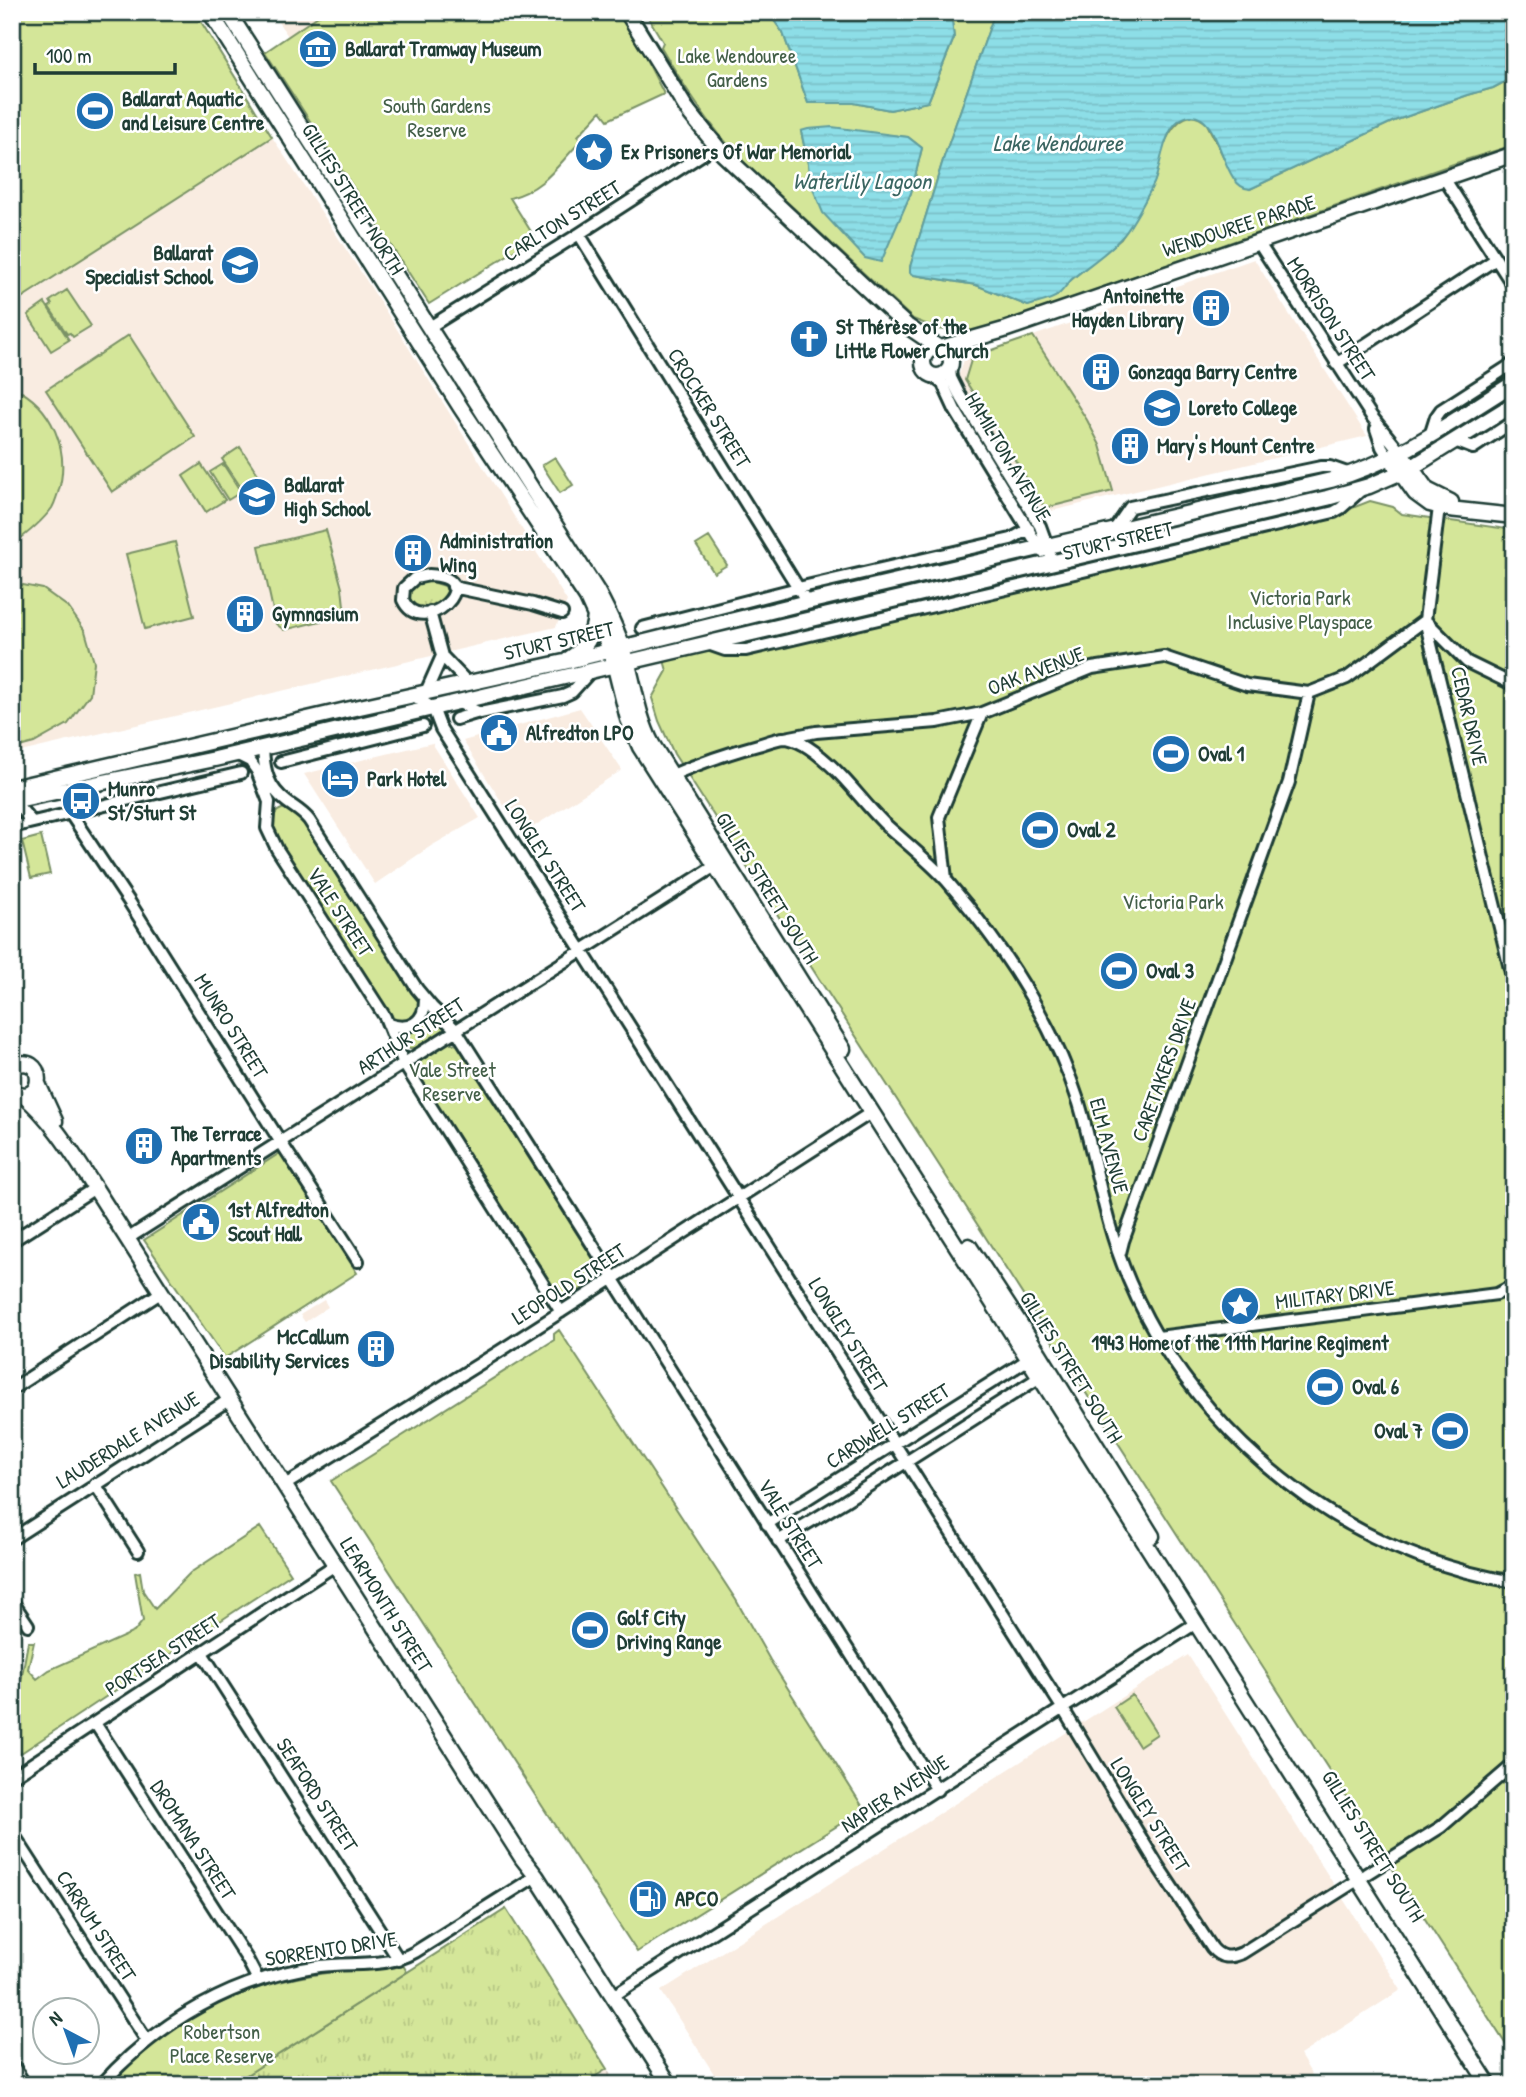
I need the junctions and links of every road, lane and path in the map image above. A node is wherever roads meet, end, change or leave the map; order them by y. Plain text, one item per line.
1 (210, 12) edge
2 (229, 12) edge
3 (627, 12) edge
4 (300, 125) junction
5 (715, 146) junction
6 (296, 147) junction
7 (1514, 154) edge
8 (1444, 178) junction
9 (579, 234) junction
10 (1258, 242) junction
11 (1496, 259) junction
12 (1514, 287) edge
13 (907, 326) junction
14 (428, 327) junction
15 (978, 338) junction
16 (939, 348) junction
17 (923, 360) junction
18 (1336, 363) junction
19 (1514, 363) edge
20 (950, 368) junction
21 (930, 374) junction
22 (1514, 383) edge
23 (474, 400) junction
24 (1514, 404) edge
25 (461, 408) junction
26 (1514, 421) edge
27 (1430, 436) junction
28 (1455, 441) junction
29 (1396, 456) junction
30 (1405, 470) junction
31 (1440, 503) junction
32 (1514, 516) edge
33 (1029, 529) junction
34 (1169, 543) junction
35 (1044, 547) junction
36 (1051, 563) junction
37 (453, 587) junction
38 (798, 588) junction
39 (807, 602) junction
40 (430, 612) junction
41 (562, 612) dead end
42 (595, 614) junction
43 (1425, 620) junction
44 (642, 628) dead end
45 (705, 643) junction
46 (442, 656) junction
47 (619, 656) junction
48 (564, 662) junction
49 (591, 671) junction
50 (468, 682) junction
51 (1514, 685) edge
52 (1309, 693) junction
53 (419, 694) junction
54 (457, 702) junction
55 (433, 708) junction
56 (412, 713) junction
57 (475, 713) junction
58 (982, 713) junction
59 (456, 719) dead end
60 (423, 726) dead end
61 (441, 729) junction
62 (388, 736) junction
63 (782, 738) junction
64 (289, 741) junction
65 (262, 748) junction
66 (236, 754) junction
67 (304, 756) junction
68 (215, 759) junction
69 (281, 762) dead end
70 (240, 773) dead end
71 (672, 775) junction
72 (197, 783) junction
73 (13, 797) edge
74 (289, 804) junction
75 (70, 813) junction
76 (268, 817) junction
77 (32, 822) junction
78 (12, 827) edge
79 (720, 863) junction
80 (946, 879) junction
81 (583, 950) junction
82 (1514, 985) edge
83 (425, 1000) junction
84 (388, 1024) junction
85 (456, 1030) junction
86 (16, 1061) edge
87 (404, 1064) junction
88 (38, 1084) junction
89 (16, 1094) edge
90 (876, 1110) junction
91 (280, 1141) junction
92 (68, 1147) junction
93 (95, 1188) junction
94 (739, 1197) junction
95 (127, 1238) junction
96 (12, 1241) edge
97 (1121, 1260) junction
98 (358, 1261) dead end
99 (613, 1278) junction
100 (1514, 1285) edge
101 (162, 1292) junction
102 (561, 1312) junction
103 (1158, 1337) junction
104 (1034, 1356) junction
105 (1045, 1374) junction
106 (12, 1389) edge
107 (230, 1399) junction
108 (895, 1444) junction
109 (906, 1462) junction
110 (95, 1485) junction
111 (285, 1485) junction
112 (767, 1524) junction
113 (12, 1539) edge
114 (778, 1541) junction
115 (138, 1551) dead end
116 (335, 1565) junction
117 (1514, 1582) edge
118 (12, 1601) edge
119 (1199, 1621) junction
120 (28, 1625) dead end
121 (202, 1653) junction
122 (1063, 1709) junction
123 (95, 1723) junction
124 (1514, 1764) edge
125 (12, 1777) edge
126 (937, 1790) junction
127 (12, 1832) edge
128 (536, 1877) junction
129 (1362, 1877) junction
130 (399, 1960) junction
131 (258, 1980) junction
132 (613, 1996) junction
133 (147, 2041) junction
134 (12, 2064) edge
135 (1483, 2067) junction
136 (25, 2085) edge
137 (101, 2085) edge
138 (670, 2085) edge
139 (1489, 2085) edge
140 (1499, 2085) edge

1 - 6 main road, GILLIES STREET NORTH
2 - 4 main road, GILLIES STREET NORTH
3 - 5 main road
4 - 6 main road
4 - 14 main road, GILLIES STREET NORTH
5 - 9 street, CARLTON STREET
5 - 13 main road
6 - 25 main road, GILLIES STREET NORTH
7 - 8 main road, WENDOUREE PARADE
8 - 10 main road, WENDOUREE PARADE
8 - 11 street
9 - 14 street, CARLTON STREET
9 - 38 street, CROCKER STREET
10 - 15 main road, WENDOUREE PARADE
10 - 18 street, MORRISON STREET
11 - 12 street
11 - 18 street
13 - 16 main road
13 - 17 main road
14 - 23 main road, GILLIES STREET NORTH
15 - 16 main road, WENDOUREE PARADE
15 - 20 main road, WENDOUREE PARADE
16 - 17 main road
16 - 20 main road
17 - 21 main road
18 - 29 street, MORRISON STREET
19 - 27 street, STURT STREET
20 - 21 main road
20 - 35 street, HAMILTON AVENUE
21 - 33 street, HAMILTON AVENUE
22 - 27 main road, STURT STREET
23 - 25 main road
23 - 47 main road, GILLIES STREET NORTH
24 - 28 main road, STURT STREET
25 - 42 main road, GILLIES STREET NORTH
26 - 28 street, STURT STREET
27 - 29 main road, STURT STREET
28 - 30 main road, STURT STREET
29 - 30 main road
29 - 35 main road, STURT STREET
30 - 31 main road
30 - 34 main road, STURT STREET
31 - 32 main road
31 - 43 street
33 - 35 street, HAMILTON AVENUE
33 - 38 street, STURT STREET
34 - 36 main road, STURT STREET
34 - 45 street, STURT STREET
35 - 36 street, HAMILTON AVENUE
35 - 39 main road, STURT STREET
36 - 45 main road, STURT STREET
37 - 40 street
37 - 40 street
37 - 41 street
38 - 39 street, CROCKER STREET
38 - 44 street, STURT STREET
39 - 47 main road, STURT STREET
40 - 46 street
42 - 47 main road, GILLIES STREET NORTH
42 - 48 main road
43 - 51 street
43 - 52 street, OAK AVENUE
43 - 82 street, CEDAR DRIVE
45 - 47 main road, STURT STREET
46 - 50 street
46 - 53 street
47 - 48 main road, STURT STREET
47 - 49 main road, STURT STREET
47 - 71 main road, GILLIES STREET SOUTH
47 - 79 main road, GILLIES STREET SOUTH
48 - 50 main road, STURT STREET
49 - 54 main road, STURT STREET
49 - 57 street, STURT STREET
50 - 53 main road, STURT STREET
52 - 58 street, OAK AVENUE
52 - 97 street, CARETAKERS DRIVE
53 - 55 street
53 - 73 main road, STURT STREET
54 - 55 main road, STURT STREET
54 - 57 street
55 - 56 main road, STURT STREET
55 - 61 street, LONGLEY STREET
56 - 61 street, LONGLEY STREET
56 - 62 street
56 - 64 main road, STURT STREET
57 - 59 street, STURT STREET
58 - 63 street, OAK AVENUE
58 - 80 street, OAK AVENUE
60 - 62 street
61 - 81 street, LONGLEY STREET
62 - 67 street
63 - 71 street
63 - 80 street, ELM AVENUE
64 - 65 main road, STURT STREET
64 - 67 street
65 - 66 main road, STURT STREET
65 - 74 street, VALE STREET
66 - 68 main road, STURT STREET
66 - 76 street, VALE STREET
67 - 69 street
68 - 72 street
68 - 73 main road, STURT STREET
70 - 72 street
71 - 79 main road, GILLIES STREET SOUTH
72 - 75 street
73 - 77 street
74 - 76 street
74 - 83 street, VALE STREET
75 - 77 street
75 - 91 street, MUNRO STREET
76 - 84 street, VALE STREET
77 - 78 street
79 - 81 street, ARTHUR STREET
79 - 90 main road, GILLIES STREET SOUTH
80 - 97 street, ELM AVENUE
81 - 85 street, ARTHUR STREET
81 - 94 street, LONGLEY STREET
83 - 84 street
83 - 85 street, VALE STREET
84 - 87 street, VALE STREET
85 - 87 street, ARTHUR STREET
85 - 99 street, VALE STREET
86 - 88 main road, LEARMONTH STREET
87 - 91 street, ARTHUR STREET
87 - 102 street, VALE STREET
88 - 89 main road
88 - 92 main road, LEARMONTH STREET
89 - 92 main road, LEARMONTH STREET
90 - 94 street, LEOPOLD STREET
90 - 104 main road, GILLIES STREET SOUTH
91 - 95 street, ARTHUR STREET
91 - 98 street, MUNRO STREET
92 - 93 main road, LEARMONTH STREET
93 - 95 main road, LEARMONTH STREET
93 - 96 street
94 - 99 street, LEOPOLD STREET
94 - 108 street, LONGLEY STREET
95 - 101 main road, LEARMONTH STREET
97 - 103 street, ELM AVENUE
99 - 102 street, LEOPOLD STREET
99 - 112 street, VALE STREET
100 - 103 street, MILITARY DRIVE
101 - 106 street
101 - 107 main road, LEARMONTH STREET
102 - 111 street, LEOPOLD STREET
103 - 117 street, ELM AVENUE
104 - 105 main road, GILLIES STREET SOUTH
104 - 108 street, CARDWELL STREET
105 - 109 street, CARDWELL STREET
105 - 119 main road, GILLIES STREET SOUTH
107 - 110 street, LAUDERDALE AVENUE
107 - 111 main road, LEARMONTH STREET
108 - 109 street, LONGLEY STREET
108 - 112 street, CARDWELL STREET
109 - 114 street, CARDWELL STREET
109 - 122 street, LONGLEY STREET
110 - 113 street, LAUDERDALE AVENUE
110 - 115 street
111 - 116 main road, LEARMONTH STREET
112 - 114 street, VALE STREET
114 - 126 street, VALE STREET
116 - 121 street, PORTSEA STREET
116 - 128 main road, LEARMONTH STREET
118 - 120 street
119 - 122 street, NAPIER AVENUE
119 - 129 main road, GILLIES STREET SOUTH
121 - 123 street, PORTSEA STREET
121 - 130 street, SEAFORD STREET
122 - 126 street, NAPIER AVENUE
122 - 129 street, LONGLEY STREET
123 - 125 street, PORTSEA STREET
123 - 131 street, DROMANA STREET
124 - 129 street
126 - 132 street, NAPIER AVENUE
127 - 133 street, CARRUM STREET
128 - 130 street, SORRENTO DRIVE
128 - 132 main road, LEARMONTH STREET
129 - 135 main road, GILLIES STREET SOUTH
130 - 131 street, SORRENTO DRIVE
131 - 133 street, SORRENTO DRIVE
132 - 138 main road, LEARMONTH STREET
133 - 137 street, SORRENTO DRIVE
134 - 136 street
135 - 139 main road, GILLIES STREET SOUTH
135 - 140 main road, GILLIES STREET SOUTH

